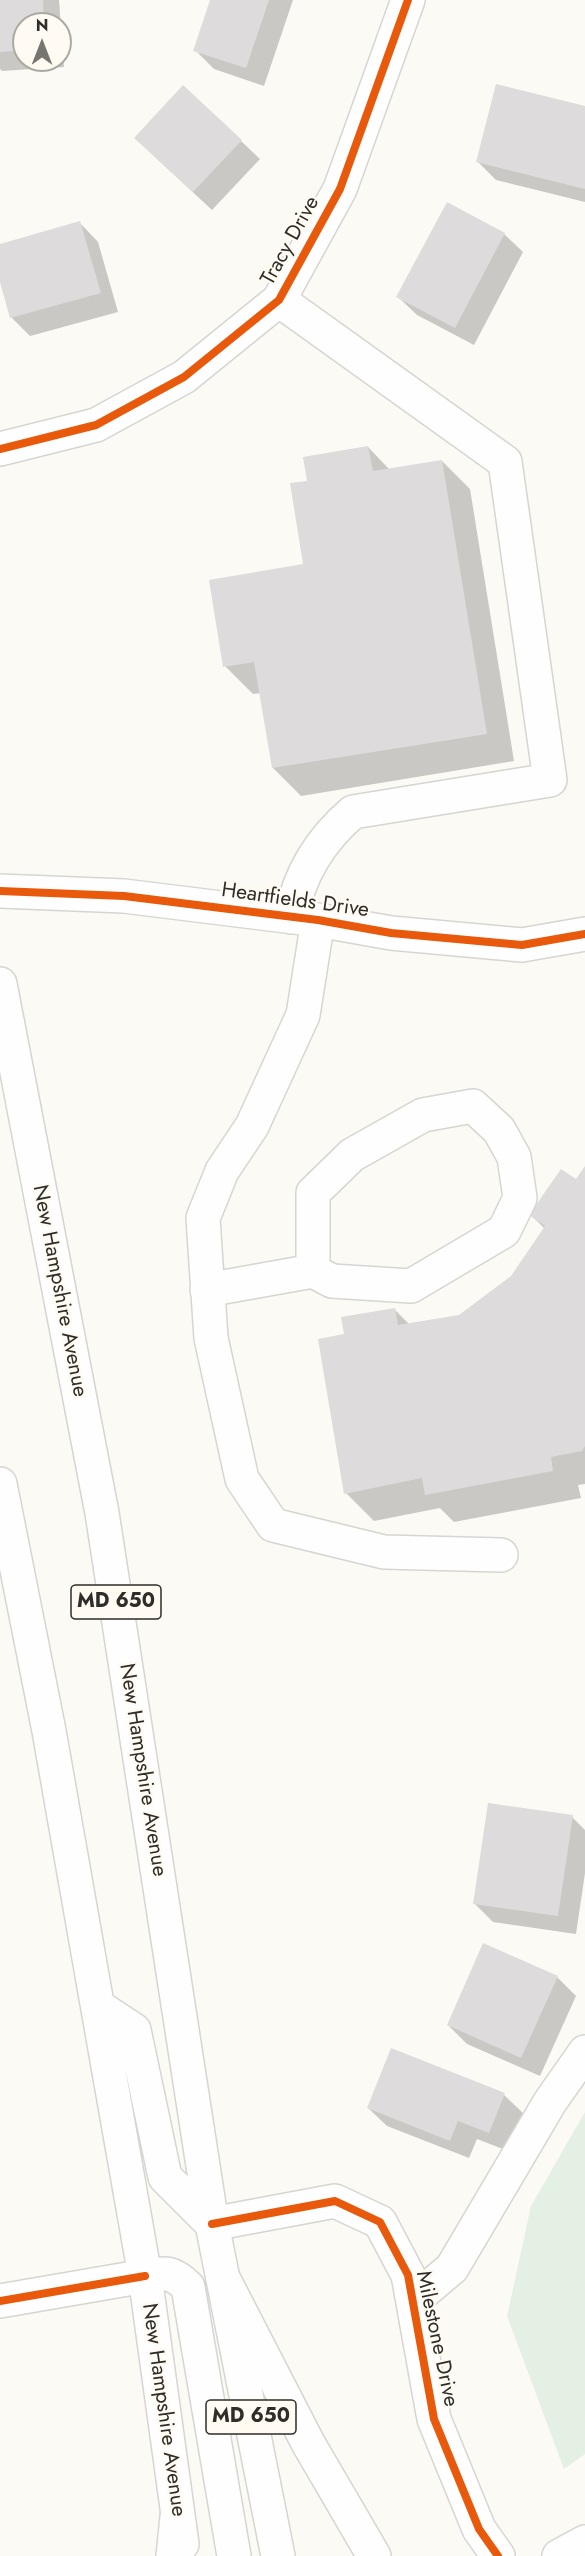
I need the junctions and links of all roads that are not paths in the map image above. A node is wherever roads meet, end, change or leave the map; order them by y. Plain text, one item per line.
1 (408, 0) edge
2 (279, 300) junction
3 (0, 449) edge
4 (0, 891) edge
5 (304, 919) junction
6 (585, 934) edge
7 (0, 984) edge
8 (313, 1271) junction
9 (207, 1290) junction
10 (0, 1484) edge
11 (501, 1555) dead end
12 (99, 2007) junction
13 (585, 2052) edge
14 (212, 2224) junction
15 (145, 2276) junction
16 (223, 2278) junction
17 (0, 2301) edge
18 (413, 2301) junction
19 (177, 2517) junction
20 (585, 2542) edge
21 (173, 2556) edge
22 (184, 2556) edge
23 (234, 2556) edge
24 (278, 2556) edge
25 (374, 2556) edge
26 (498, 2556) edge
27 (559, 2556) edge

1 - 2 main road, Tracy Drive
2 - 3 main road, Tracy Drive
2 - 5 main road
4 - 5 main road, Heartfields Drive
5 - 6 main road, Heartfields Drive
5 - 9 main road
7 - 14 main road, New Hampshire Avenue / MD 650
8 - 8 main road
8 - 9 main road
9 - 11 main road
10 - 12 main road, New Hampshire Avenue
12 - 14 main road
12 - 15 main road, New Hampshire Avenue
13 - 18 main road
14 - 16 main road, New Hampshire Avenue / MD 650
14 - 18 main road, Milestone Drive
15 - 17 main road
15 - 19 main road, New Hampshire Avenue
15 - 23 main road
16 - 24 main road, New Hampshire Avenue / MD 650
16 - 25 main road
18 - 26 main road, Milestone Drive
19 - 21 main road
19 - 22 main road, New Hampshire Avenue
20 - 27 main road

